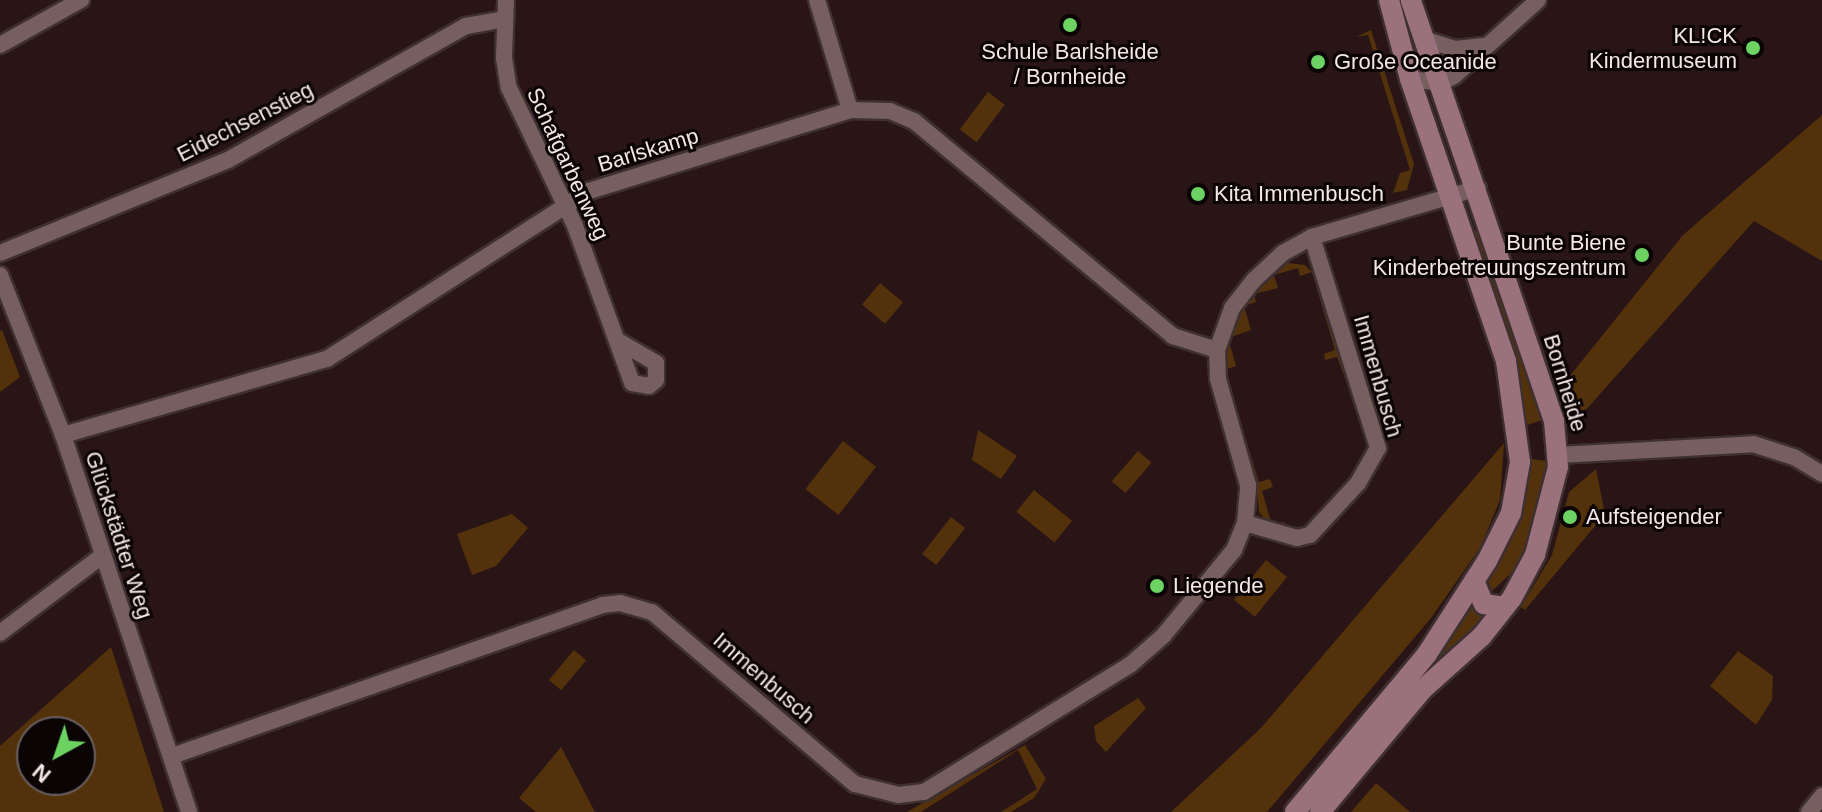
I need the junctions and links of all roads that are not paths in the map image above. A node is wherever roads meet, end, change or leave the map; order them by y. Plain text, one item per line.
1 (81, 0) edge
2 (506, 0) edge
3 (817, 0) edge
4 (1389, 0) edge
5 (1411, 0) edge
6 (1538, 0) edge
7 (504, 19) junction
8 (1424, 39) junction
9 (0, 45) edge
10 (1483, 46) junction
11 (1410, 79) junction
12 (1441, 83) junction
13 (850, 110) junction
14 (1478, 188) junction
15 (1452, 196) junction
16 (564, 206) junction
17 (1312, 237) junction
18 (0, 253) edge
19 (0, 275) edge
20 (618, 341) dead end
21 (1217, 350) junction
22 (63, 435) junction
23 (1559, 455) junction
24 (1822, 474) edge
25 (1245, 523) junction
26 (103, 555) junction
27 (1474, 581) junction
28 (1505, 607) junction
29 (0, 633) edge
30 (172, 756) junction
31 (1822, 796) edge
32 (189, 812) edge
33 (1295, 812) edge
34 (1320, 812) edge
35 (1809, 812) edge

1 - 9 street
2 - 7 street, Schafgarbenweg
3 - 13 street
4 - 11 street
5 - 8 street, Bornheide
6 - 10 street
7 - 16 street, Schafgarbenweg
7 - 18 street, Eidechsenstieg
8 - 10 street
8 - 12 street, Bornheide
10 - 12 street
11 - 12 street
11 - 15 street
12 - 14 street, Bornheide
13 - 16 street, Barlskamp
13 - 21 street, Barlskamp
14 - 15 street, Immenbusch
14 - 23 street, Bornheide
15 - 17 street, Immenbusch
15 - 27 street
16 - 20 street, Schafgarbenweg
16 - 22 street, Barlskamp
17 - 21 street, Immenbusch
17 - 25 street, Immenbusch
19 - 22 street, Glückstädter Weg
21 - 25 street, Immenbusch
22 - 26 street, Glückstädter Weg
23 - 24 street
23 - 28 street, Bornheide
25 - 30 street, Immenbusch
26 - 29 street
26 - 30 street, Glückstädter Weg
27 - 28 street
27 - 33 street
28 - 34 street, Bornheide
30 - 32 street, Glückstädter Weg
31 - 35 street

